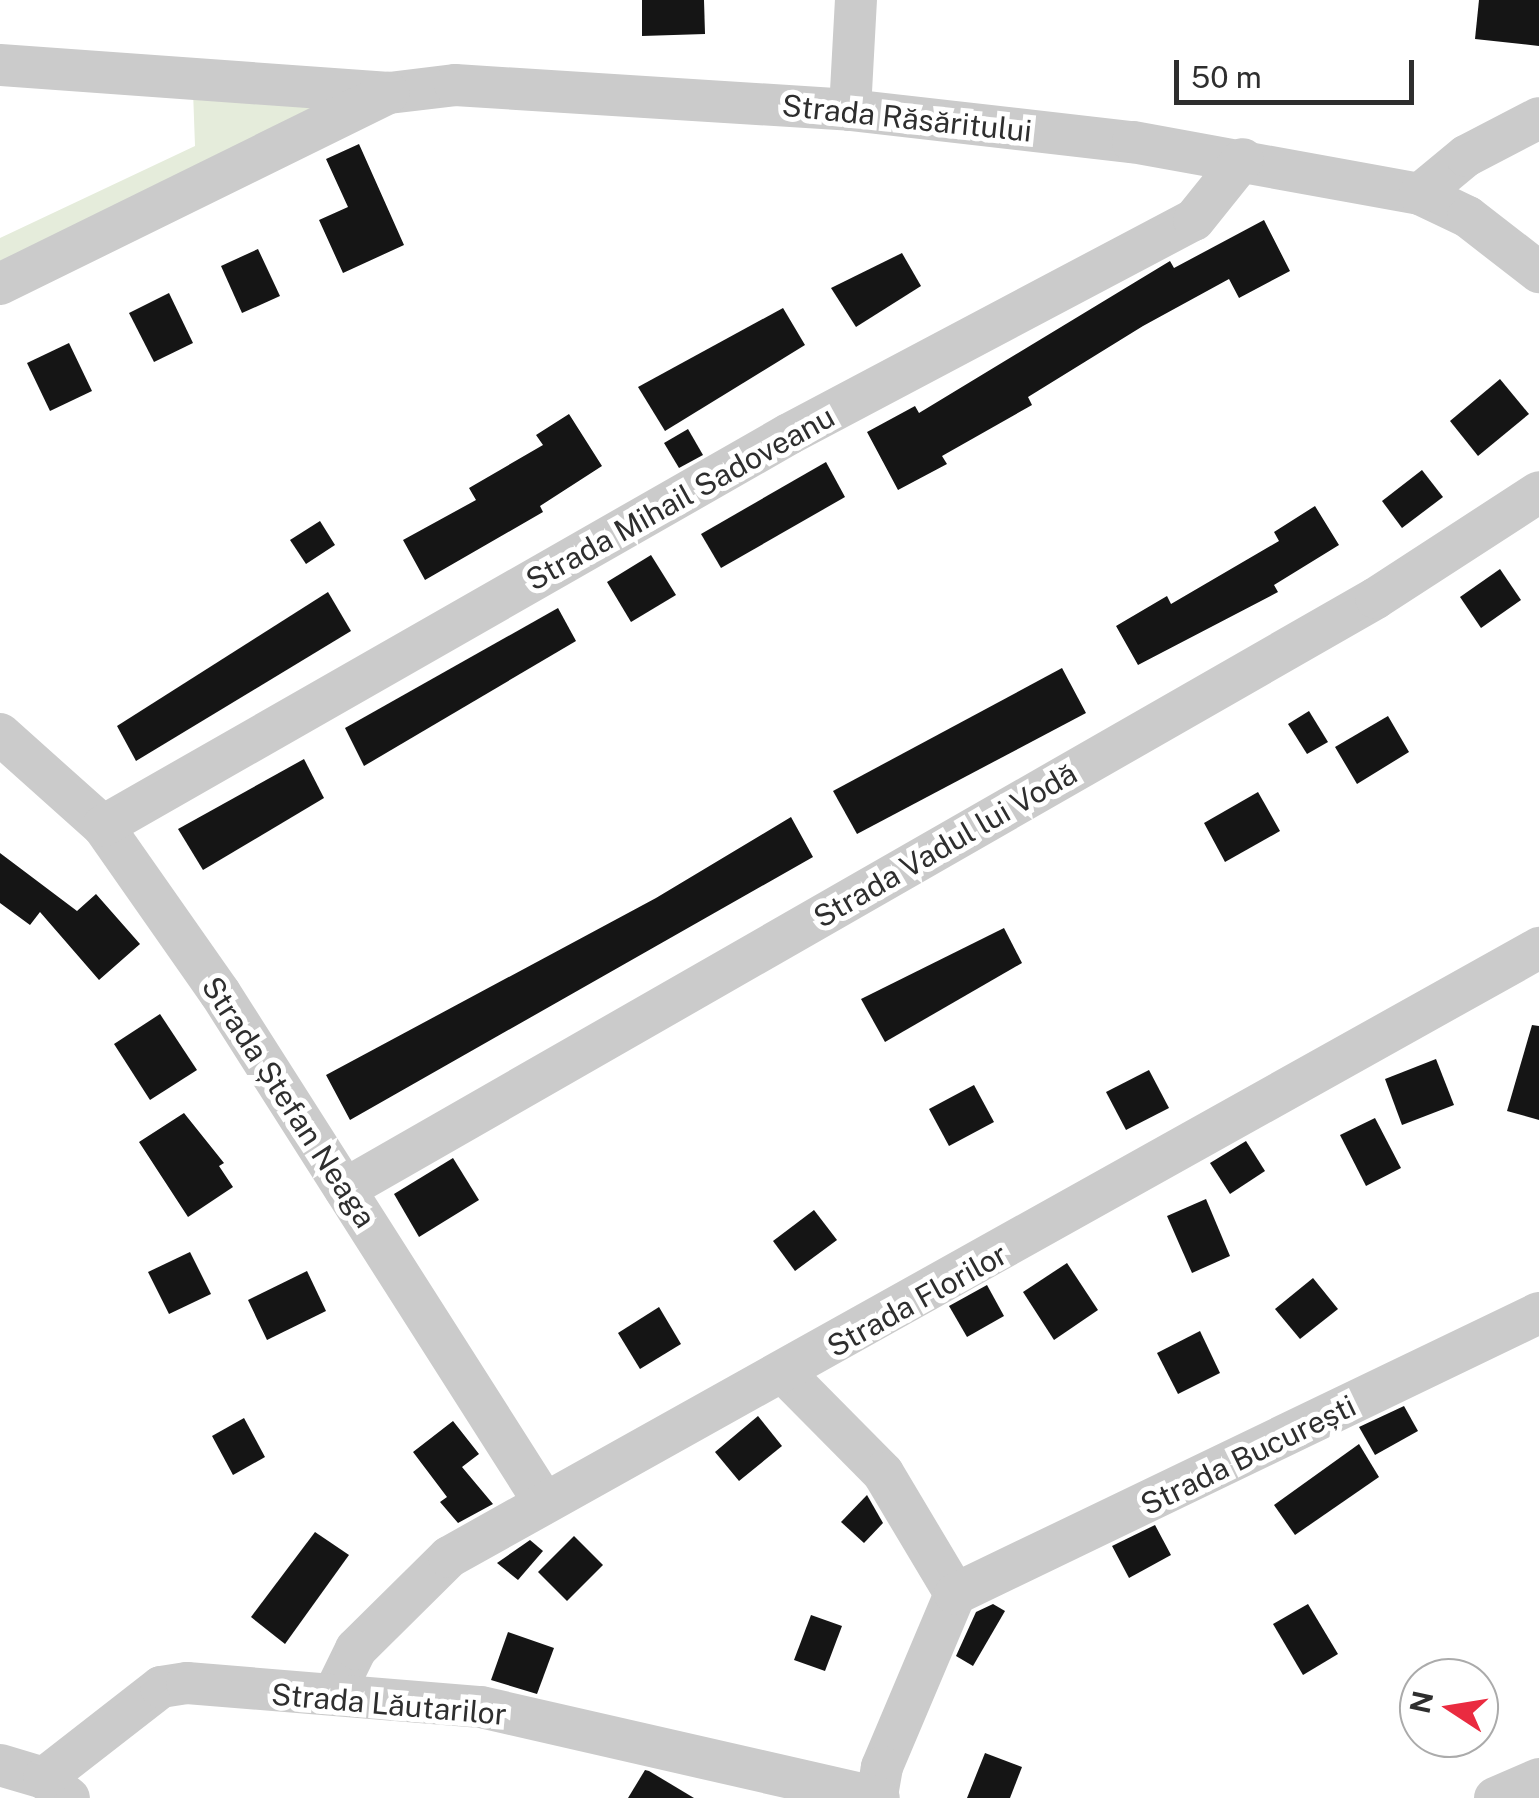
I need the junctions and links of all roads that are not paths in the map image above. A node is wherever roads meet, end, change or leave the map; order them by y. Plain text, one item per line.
1 (856, 0) edge
2 (0, 65) edge
3 (389, 93) junction
4 (850, 110) junction
5 (1539, 118) edge
6 (1244, 159) junction
7 (1420, 194) junction
8 (1539, 272) edge
9 (0, 284) edge
10 (1539, 492) edge
11 (0, 734) edge
12 (103, 826) junction
13 (1539, 948) edge
14 (345, 1189) junction
15 (1539, 1313) edge
16 (785, 1374) junction
17 (542, 1500) junction
18 (956, 1594) junction
19 (334, 1694) junction
20 (0, 1764) edge
21 (1539, 1779) edge
22 (759, 1786) edge
23 (57, 1788) edge
24 (878, 1796) edge
25 (1494, 1798) edge

1 - 4 street
2 - 3 street, Strada Răsăritului
3 - 4 street, Strada Răsăritului
3 - 9 street, Strada Răsăritului
4 - 6 street, Strada Răsăritului
5 - 7 street
6 - 7 street, Strada Răsăritului
6 - 12 street, Strada Mihail Sadoveanu
7 - 8 street, Strada Răsăritului
10 - 14 street, Strada Vadul lui Vodă
11 - 12 street, Strada Ștefan Neaga
12 - 14 street, Strada Ștefan Neaga
13 - 16 street, Strada Florilor
14 - 17 street, Strada Ștefan Neaga
15 - 18 street, Strada București
16 - 17 street, Strada Florilor
16 - 18 street
17 - 19 street, Strada Florilor
18 - 24 street, Strada Lăutarilor
19 - 22 street, Strada Lăutarilor
19 - 23 street, Strada Lăutarilor
20 - 23 street
21 - 25 street
22 - 24 street, Strada Lăutarilor

